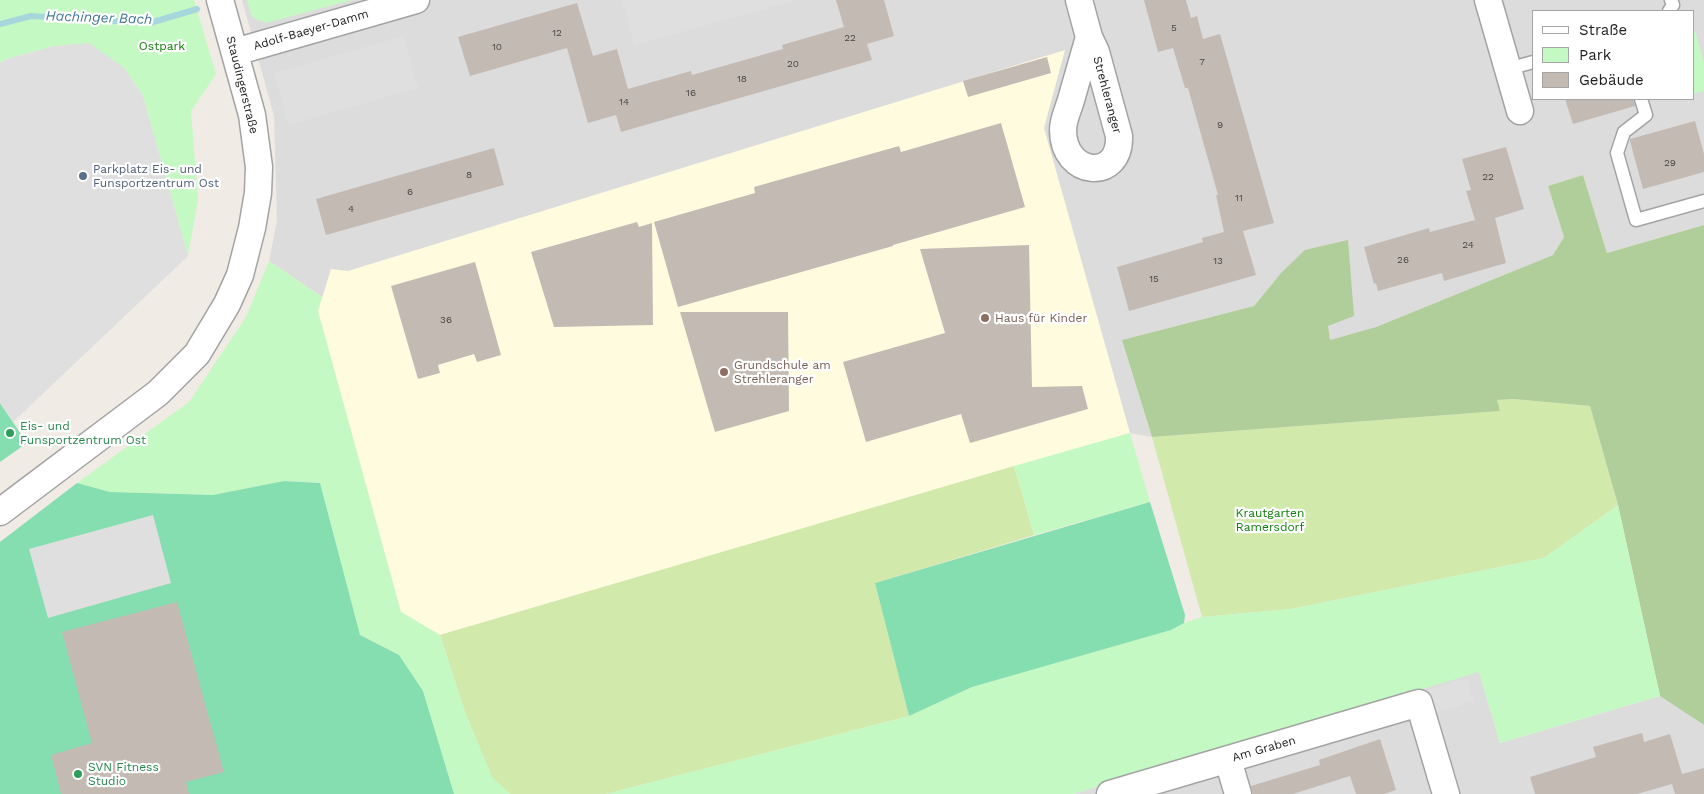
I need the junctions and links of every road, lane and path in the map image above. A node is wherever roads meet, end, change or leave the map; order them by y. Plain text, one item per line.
1 (220, 0) edge
2 (416, 0) edge
3 (1079, 0) edge
4 (1488, 0) edge
5 (1089, 37) dead end
6 (235, 52) junction
7 (1532, 62) edge
8 (1508, 69) junction
9 (1641, 100) edge
10 (1520, 111) dead end
11 (1704, 201) edge
12 (0, 512) edge
13 (1228, 760) junction
14 (1110, 794) edge
15 (1238, 794) edge
16 (1446, 794) edge

1 - 6 street, Staudingerstraße
2 - 6 street, Adolf-Baeyer-Damm
3 - 5 street
4 - 8 street
6 - 12 street, Staudingerstraße
7 - 8 lane
8 - 10 street
9 - 11 lane
13 - 14 street, Am Graben
13 - 15 street
13 - 16 street, Am Graben

